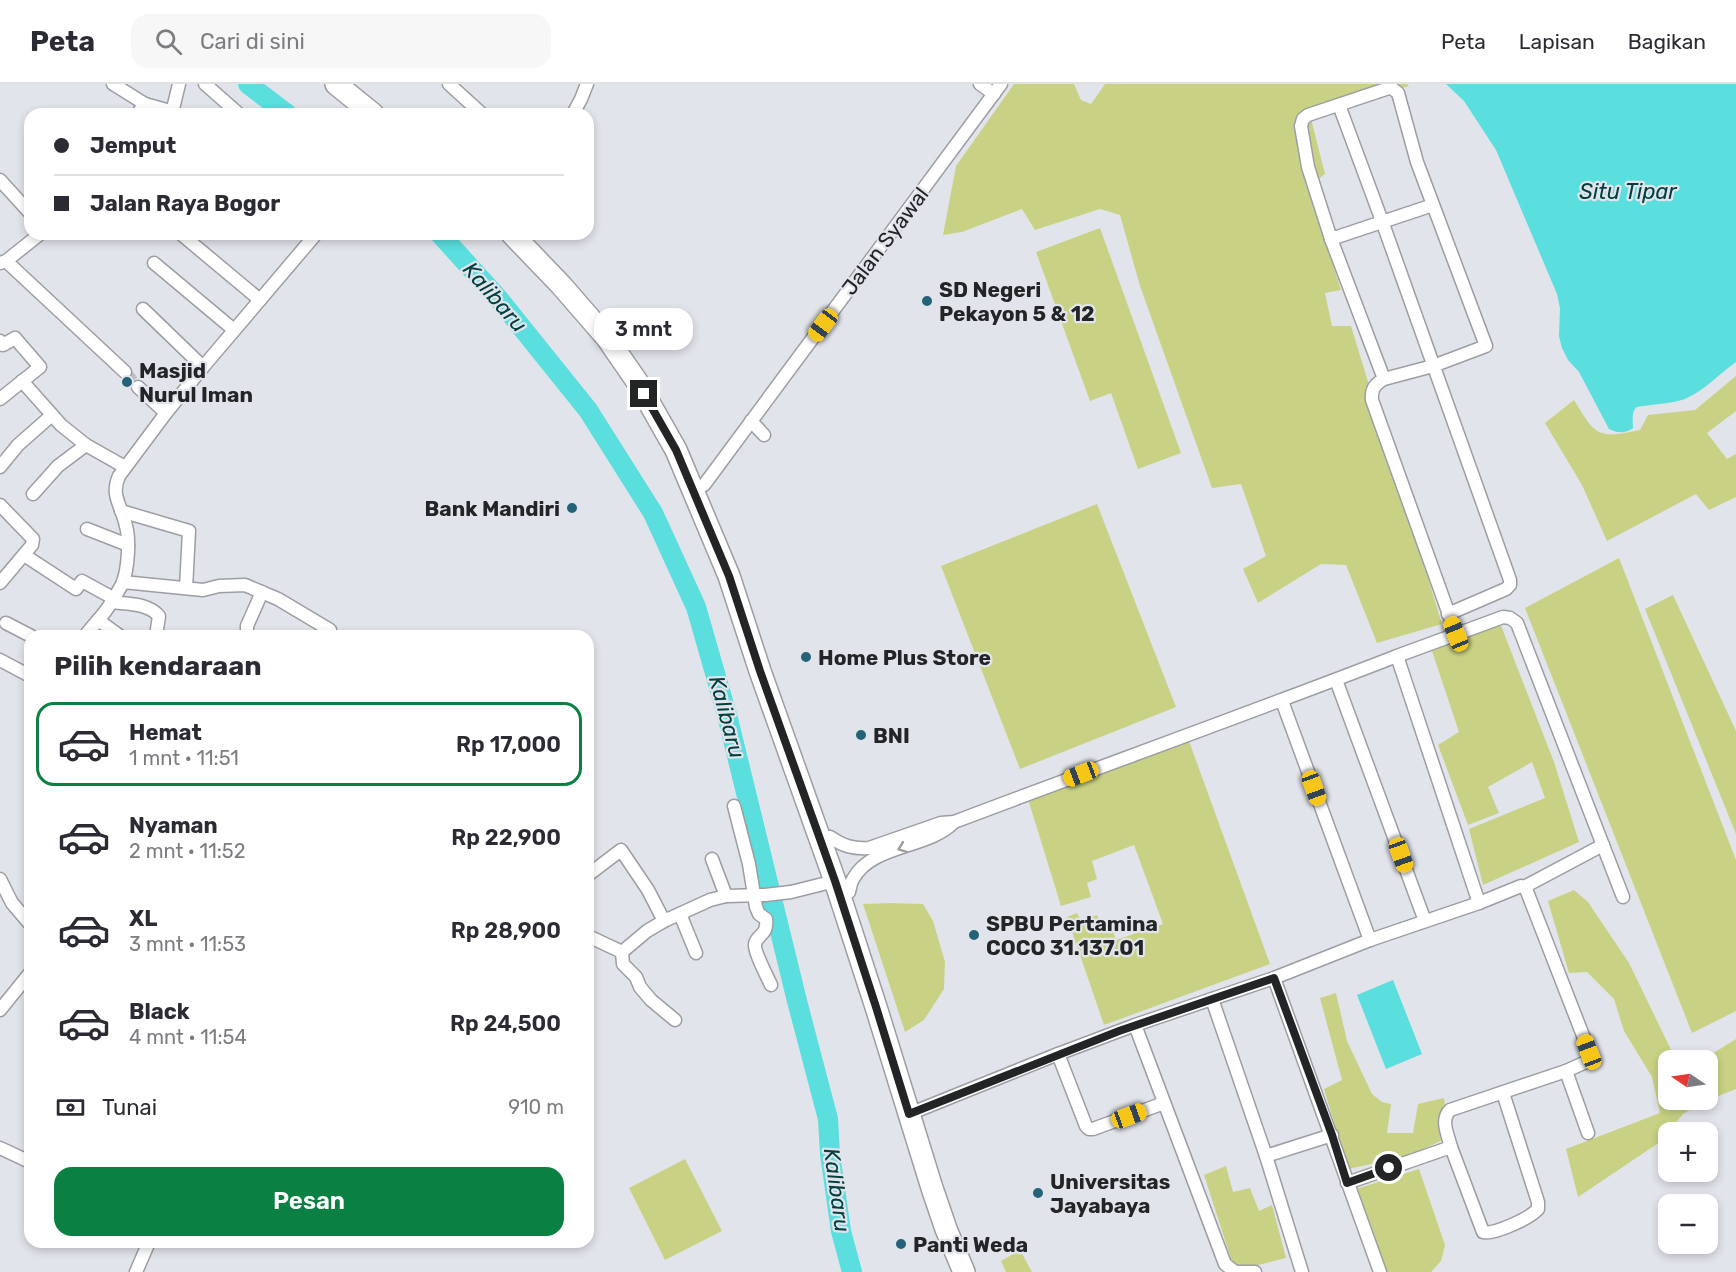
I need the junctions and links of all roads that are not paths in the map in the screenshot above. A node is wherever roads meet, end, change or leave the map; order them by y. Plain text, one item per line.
1 (112, 84) edge
2 (180, 84) edge
3 (205, 84) edge
4 (336, 84) edge
5 (354, 84) edge
6 (449, 84) edge
7 (587, 84) edge
8 (980, 84) edge
9 (998, 89) edge
10 (146, 104) junction
11 (1339, 105) junction
12 (142, 108) edge
13 (160, 108) edge
14 (173, 108) edge
15 (232, 108) edge
16 (366, 108) edge
17 (383, 108) edge
18 (475, 108) edge
19 (576, 108) edge
20 (0, 180) edge
21 (1433, 205) junction
22 (24, 206) edge
23 (1382, 221) junction
24 (1331, 239) junction
25 (32, 240) edge
26 (188, 240) edge
27 (311, 240) edge
28 (518, 240) edge
29 (534, 240) edge
30 (3, 262) edge
31 (154, 263) dead end
32 (260, 300) junction
33 (143, 309) dead end
34 (234, 330) junction
35 (0, 341) edge
36 (1433, 366) junction
37 (203, 367) junction
38 (125, 372) tunnel mouth
39 (1384, 379) junction
40 (22, 381) junction
41 (138, 387) tunnel mouth
42 (0, 399) edge
43 (166, 413) junction
44 (52, 415) junction
45 (751, 421) junction
46 (764, 435) dead end
47 (86, 445) junction
48 (0, 467) edge
49 (125, 467) junction
50 (704, 485) junction
51 (33, 494) dead end
52 (0, 506) edge
53 (122, 511) junction
54 (87, 529) dead end
55 (128, 545) junction
56 (24, 555) junction
57 (123, 582) junction
58 (0, 583) edge
59 (186, 588) junction
60 (262, 592) junction
61 (113, 600) junction
62 (1448, 614) junction
63 (98, 620) junction
64 (6, 623) dead end
65 (90, 630) edge
66 (112, 630) edge
67 (157, 630) edge
68 (247, 630) edge
69 (325, 630) edge
70 (24, 632) edge
71 (1456, 634) junction
72 (1397, 656) junction
73 (0, 660) edge
74 (24, 673) edge
75 (1336, 680) junction
76 (1282, 701) junction
77 (734, 806) dead end
78 (826, 839) junction
79 (1603, 845) junction
80 (871, 853) junction
81 (712, 859) dead end
82 (594, 870) edge
83 (0, 879) edge
84 (1524, 886) junction
85 (760, 895) junction
86 (726, 896) junction
87 (845, 896) junction
88 (1623, 897) dead end
89 (12, 903) junction
90 (1479, 903) junction
91 (0, 909) edge
92 (680, 914) junction
93 (24, 917) edge
94 (664, 921) junction
95 (1425, 921) junction
96 (594, 939) edge
97 (1370, 940) junction
98 (622, 952) junction
99 (696, 953) dead end
100 (1274, 978) junction
101 (24, 981) edge
102 (771, 985) dead end
103 (1212, 999) junction
104 (0, 1010) edge
105 (675, 1020) dead end
106 (1135, 1025) junction
107 (1058, 1054) junction
108 (1566, 1071) junction
109 (1503, 1093) junction
110 (1164, 1103) junction
111 (914, 1112) junction
112 (1588, 1133) dead end
113 (1332, 1135) junction
114 (1451, 1147) junction
115 (0, 1148) edge
116 (1266, 1156) junction
117 (24, 1159) edge
118 (1347, 1183) junction
119 (146, 1248) edge
120 (136, 1272) edge
121 (964, 1272) edge
122 (978, 1272) edge
123 (1255, 1272) edge
124 (1302, 1272) edge
125 (1380, 1272) edge

1 - 10 street
2 - 14 street
3 - 15 street
4 - 16 highway
5 - 17 highway
6 - 18 street
7 - 19 street
8 - 9 street
9 - 45 street, Jalan Syawal
10 - 12 street
10 - 13 street
11 - 21 street
11 - 23 street
11 - 24 street
20 - 22 street
21 - 23 street
21 - 36 street
23 - 24 street
23 - 36 street
24 - 39 street
25 - 30 street
26 - 32 street
27 - 32 street
28 - 78 highway
29 - 50 highway
30 - 38 street
31 - 34 street
32 - 34 street
33 - 37 street
34 - 37 street
35 - 40 street
36 - 39 street
36 - 62 street
37 - 43 street
39 - 62 street
40 - 42 street
40 - 44 street
41 - 43 street
43 - 49 street
44 - 47 street
44 - 48 street
45 - 46 street
45 - 50 street, Jalan Syawal
47 - 49 street
47 - 51 street
49 - 53 street
50 - 78 highway
52 - 56 street
53 - 55 street
53 - 59 street
54 - 55 street
55 - 57 street
56 - 58 street
56 - 61 street
57 - 59 street
57 - 61 street
59 - 60 street
60 - 68 street
60 - 69 street
61 - 63 street
61 - 67 street
62 - 71 street
63 - 65 street
63 - 66 street
64 - 70 street
71 - 72 street
71 - 79 street
72 - 75 street
72 - 90 street
73 - 74 street
75 - 76 street
75 - 95 street
76 - 80 street
76 - 97 street
77 - 85 street
78 - 80 street
78 - 87 highway
79 - 84 street
79 - 88 street
80 - 87 street
81 - 86 street
82 - 94 street
83 - 89 street
84 - 90 street
84 - 108 street
85 - 86 street
85 - 87 street
85 - 102 street
86 - 92 street
87 - 111 highway
89 - 91 street
89 - 93 street
90 - 95 street
92 - 94 street
92 - 99 street
94 - 98 street
95 - 97 street
96 - 98 street
97 - 100 street
98 - 105 street
100 - 103 street
100 - 113 street
101 - 104 street
103 - 106 street
103 - 116 street
106 - 107 street
106 - 110 street
107 - 110 street
107 - 111 street
108 - 109 street
108 - 112 street
109 - 114 street
109 - 114 street
110 - 123 street
111 - 121 highway
111 - 122 highway
113 - 116 street
113 - 118 street
114 - 118 street
115 - 117 street
116 - 124 street
118 - 125 street
119 - 120 street

